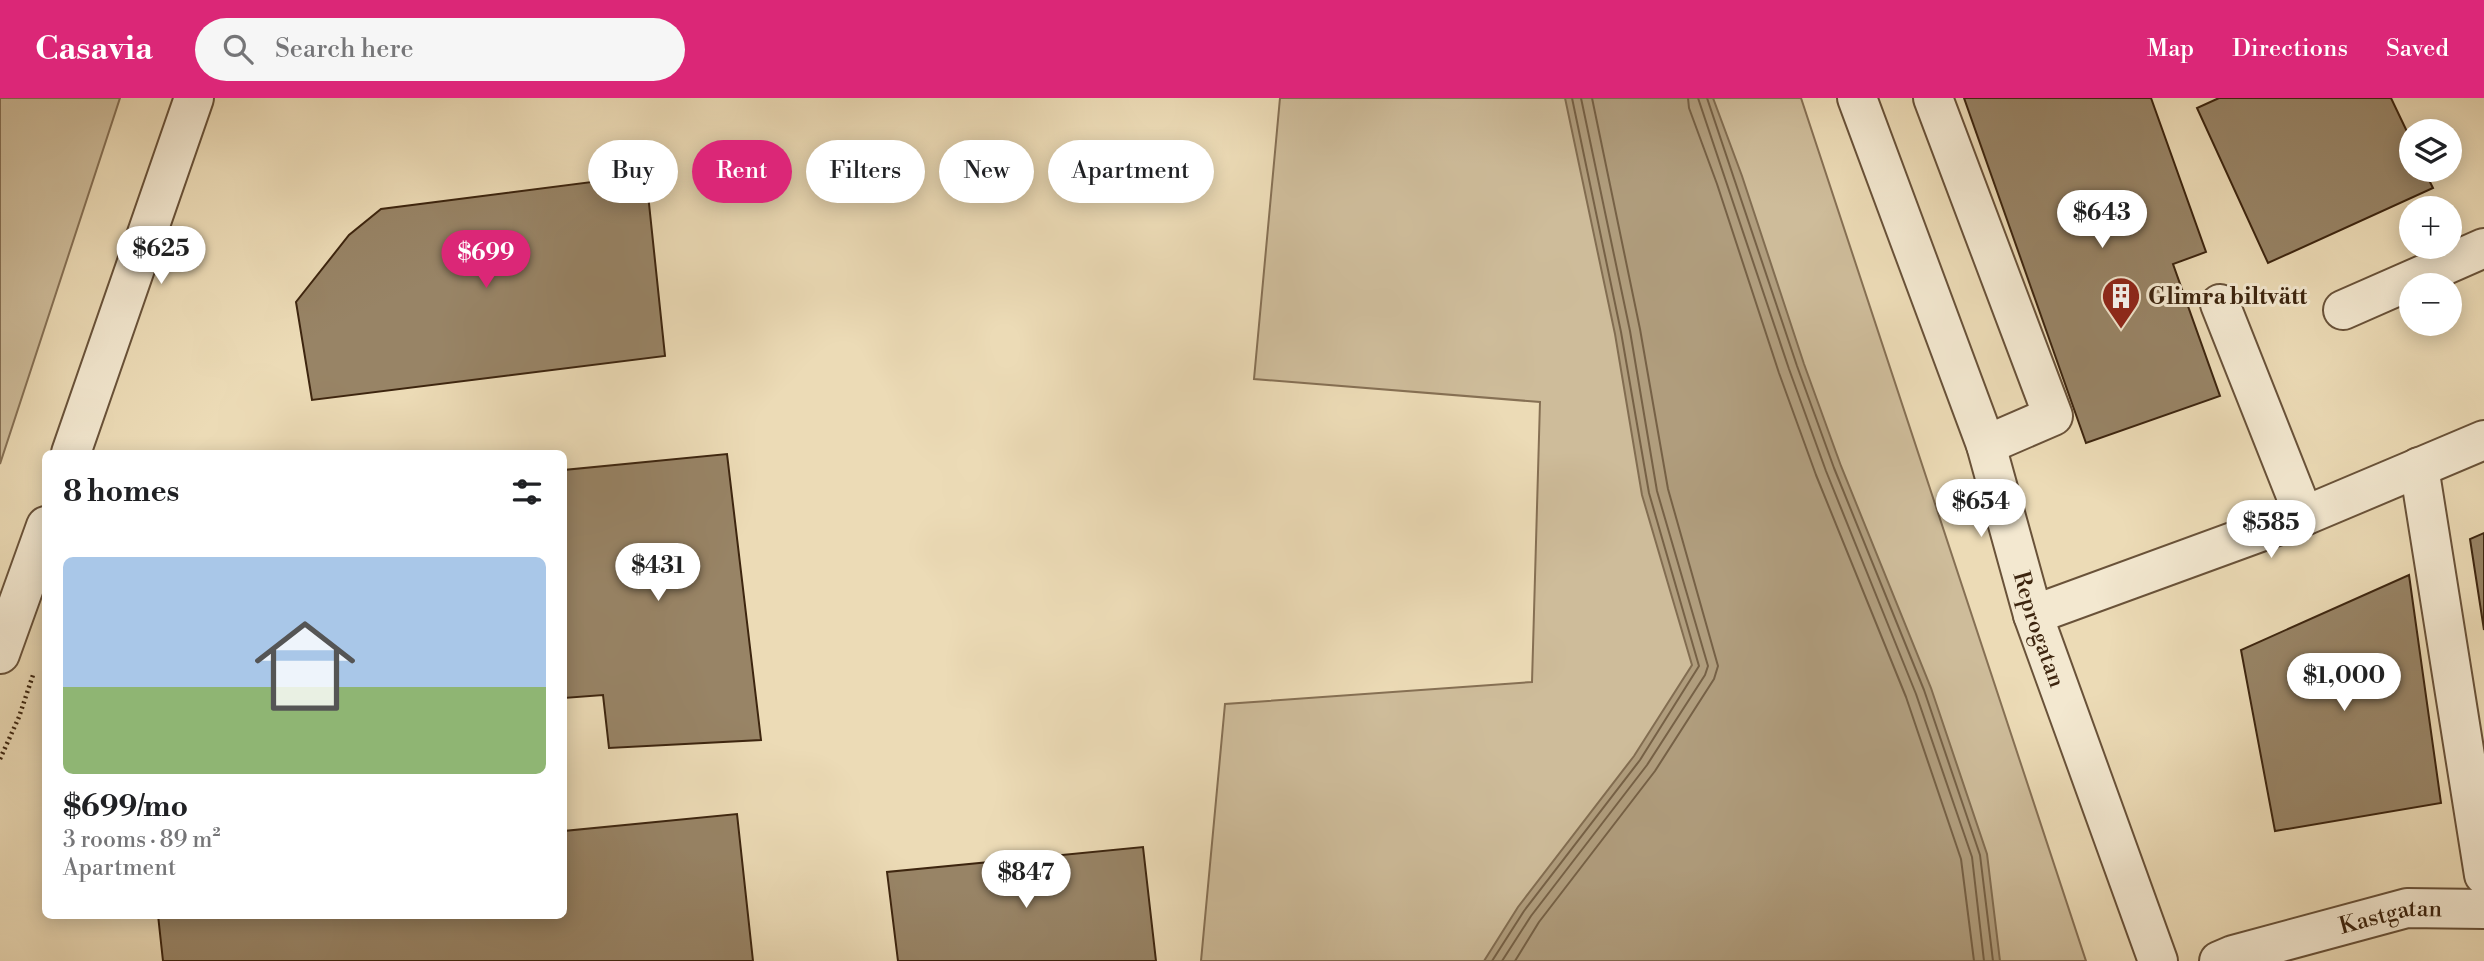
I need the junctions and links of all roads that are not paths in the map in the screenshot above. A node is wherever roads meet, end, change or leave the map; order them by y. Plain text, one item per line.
1 (194, 98) edge
2 (1857, 98) edge
3 (1933, 98) edge
4 (2484, 248) edge
5 (2220, 304) dead end
6 (2343, 310) dead end
7 (2484, 440) edge
8 (1986, 445) junction
9 (73, 450) edge
10 (2419, 467) junction
11 (2304, 516) junction
12 (42, 537) edge
13 (2033, 615) junction
14 (0, 654) edge
15 (2484, 875) edge
16 (2484, 909) edge
17 (2158, 961) edge
18 (2220, 961) edge

1 - 9 street
2 - 8 street, Reprogatan
3 - 8 street
4 - 6 street
5 - 11 street
7 - 10 street
8 - 13 street, Reprogatan
10 - 11 street
10 - 15 street
11 - 13 street
12 - 14 street
13 - 17 street, Reprogatan
16 - 18 street, Kastgatan

